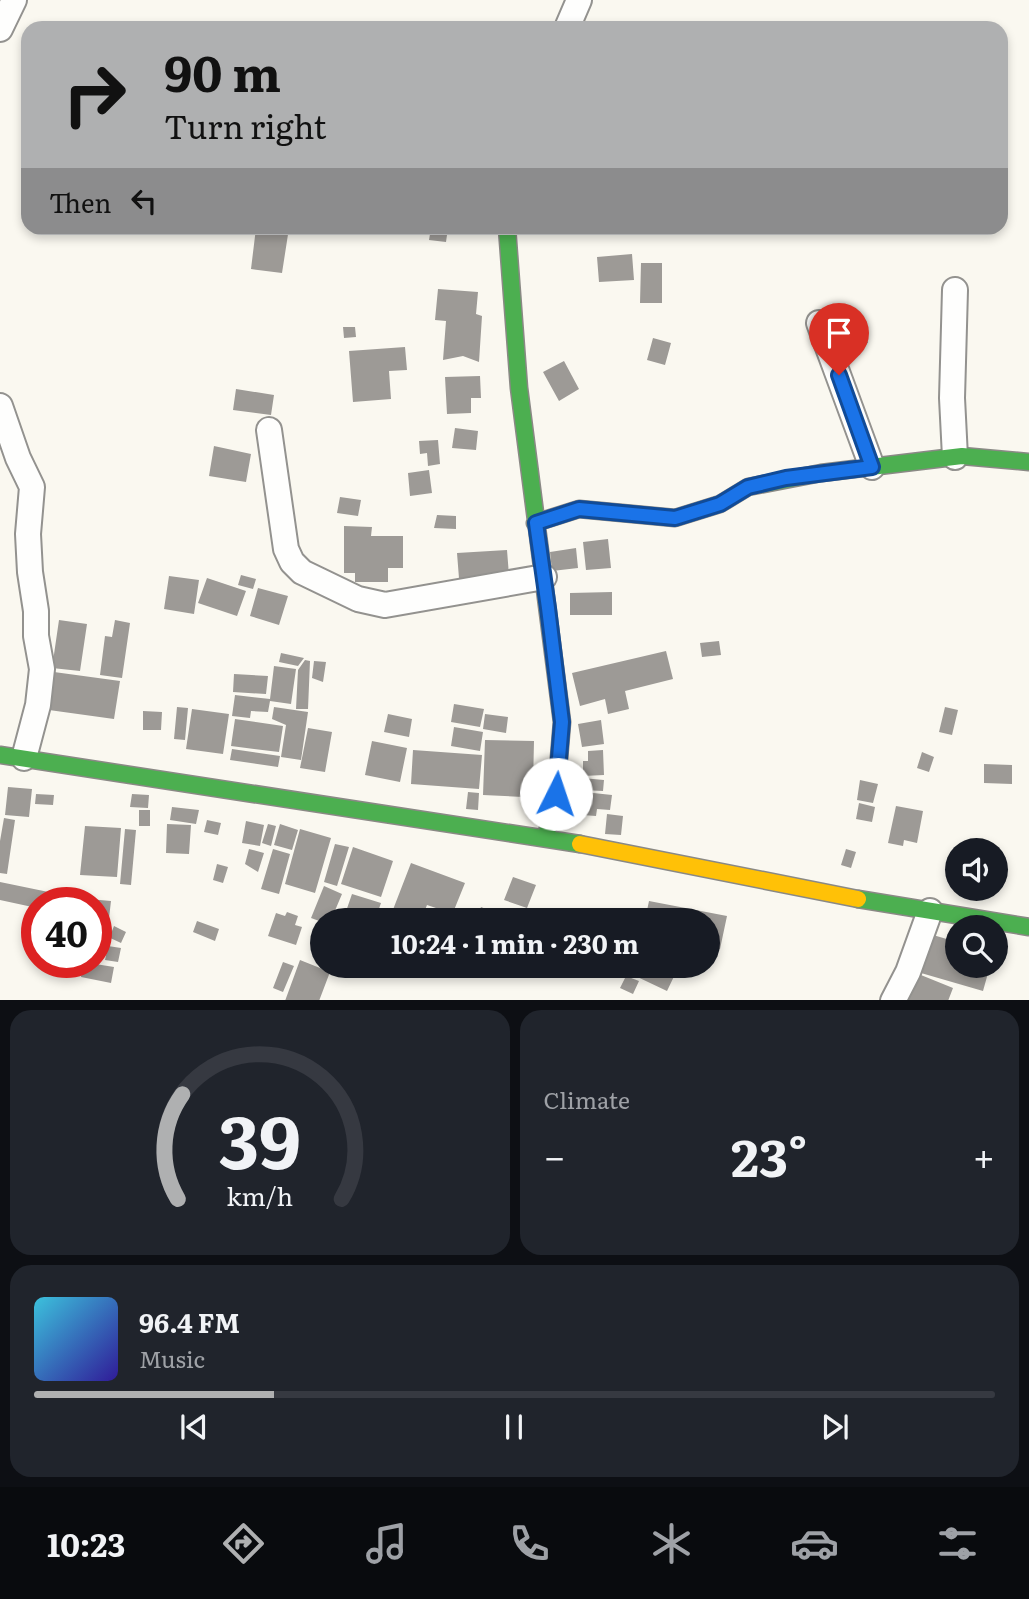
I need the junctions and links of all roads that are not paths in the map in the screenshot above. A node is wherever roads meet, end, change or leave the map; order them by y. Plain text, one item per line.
1 (14, 0) edge
2 (579, 0) edge
3 (570, 21) edge
4 (0, 29) edge
5 (508, 235) edge
6 (955, 290) dead end
7 (819, 323) dead end
8 (0, 406) edge
9 (269, 429) dead end
10 (955, 457) junction
11 (1029, 462) edge
12 (872, 467) junction
13 (536, 523) junction
14 (544, 576) junction
15 (12, 757) edge
16 (546, 837) junction
17 (930, 911) junction
18 (1029, 928) edge
19 (893, 1000) edge

1 - 4 street
2 - 3 street
5 - 13 street
6 - 10 street
7 - 12 street
8 - 15 street
9 - 14 street
10 - 11 street
10 - 12 street
12 - 13 street
13 - 14 street
14 - 16 street
15 - 16 street
16 - 17 street
17 - 18 street
17 - 19 street

